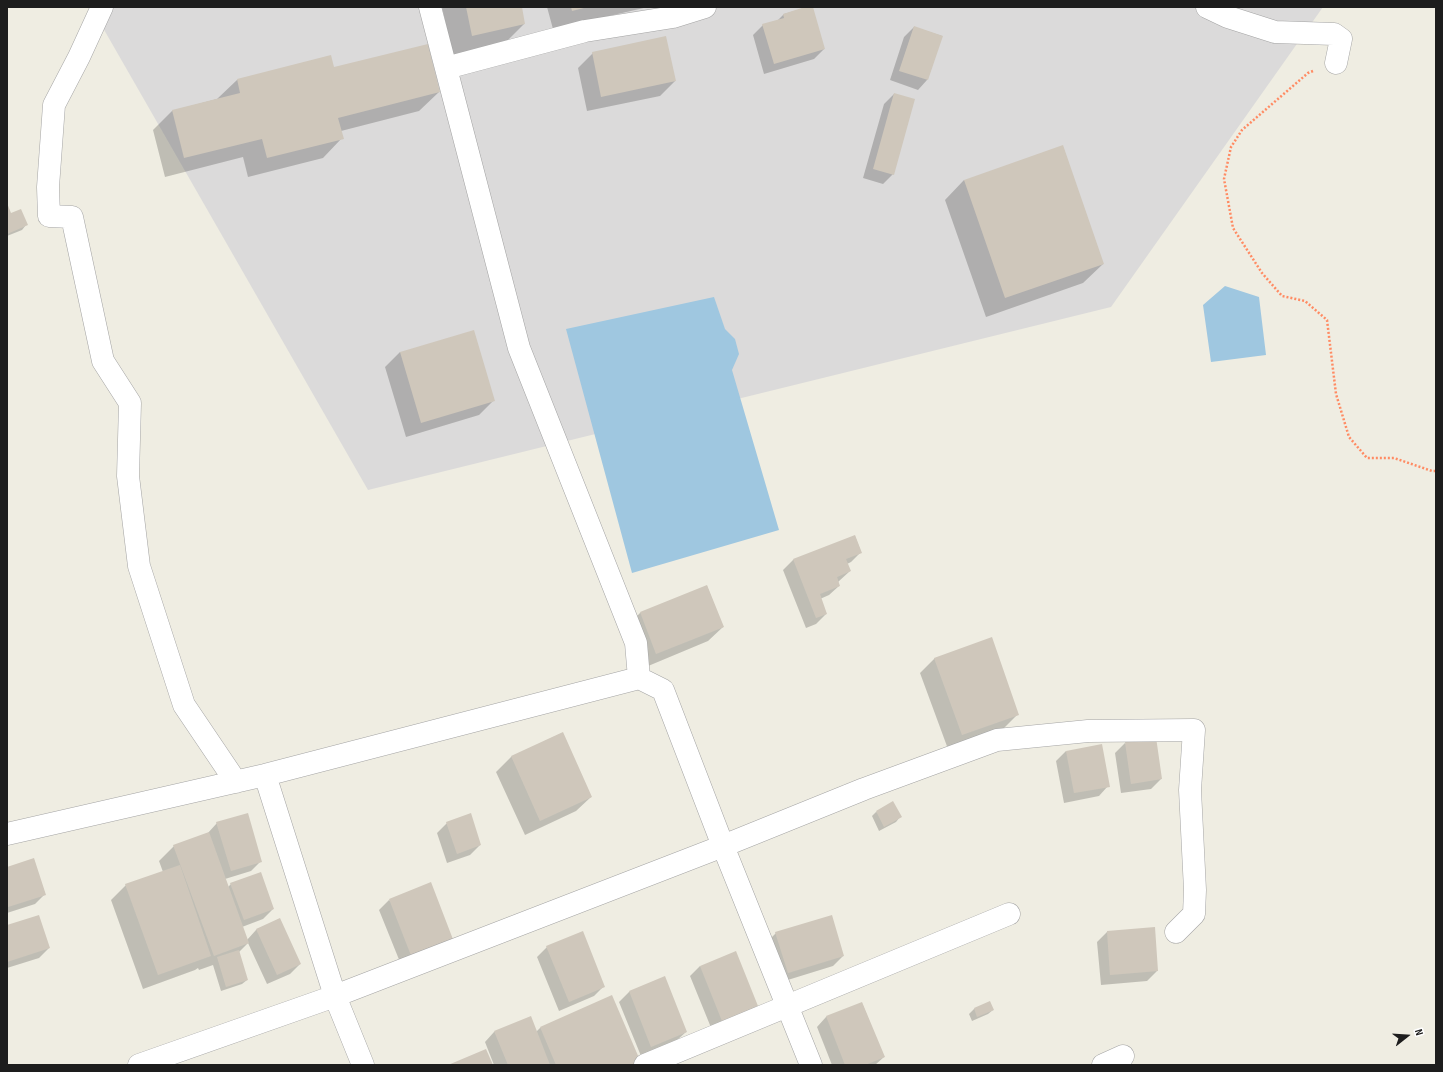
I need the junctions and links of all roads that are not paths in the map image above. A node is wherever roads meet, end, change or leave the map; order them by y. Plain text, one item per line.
1 (102, 7) edge
2 (430, 7) edge
3 (705, 7) edge
4 (1207, 7) edge
5 (1336, 63) road end
6 (446, 68) junction
7 (639, 678) junction
8 (265, 775) junction
9 (236, 782) junction
10 (7, 834) edge
11 (723, 846) junction
12 (1009, 914) dead end
13 (1176, 932) dead end
14 (335, 996) junction
15 (788, 1007) junction
16 (1123, 1056) dead end
17 (139, 1065) edge
18 (363, 1065) edge
19 (645, 1065) edge
20 (811, 1065) edge
21 (1103, 1065) edge

1 - 9 street
2 - 6 street
3 - 6 street
4 - 5 street
6 - 7 street
7 - 8 street
7 - 11 street
8 - 9 street
8 - 14 street
9 - 10 street
11 - 13 street
11 - 14 street
11 - 15 street
12 - 15 street
14 - 17 street
14 - 18 street
15 - 19 street
15 - 20 street
16 - 21 street

